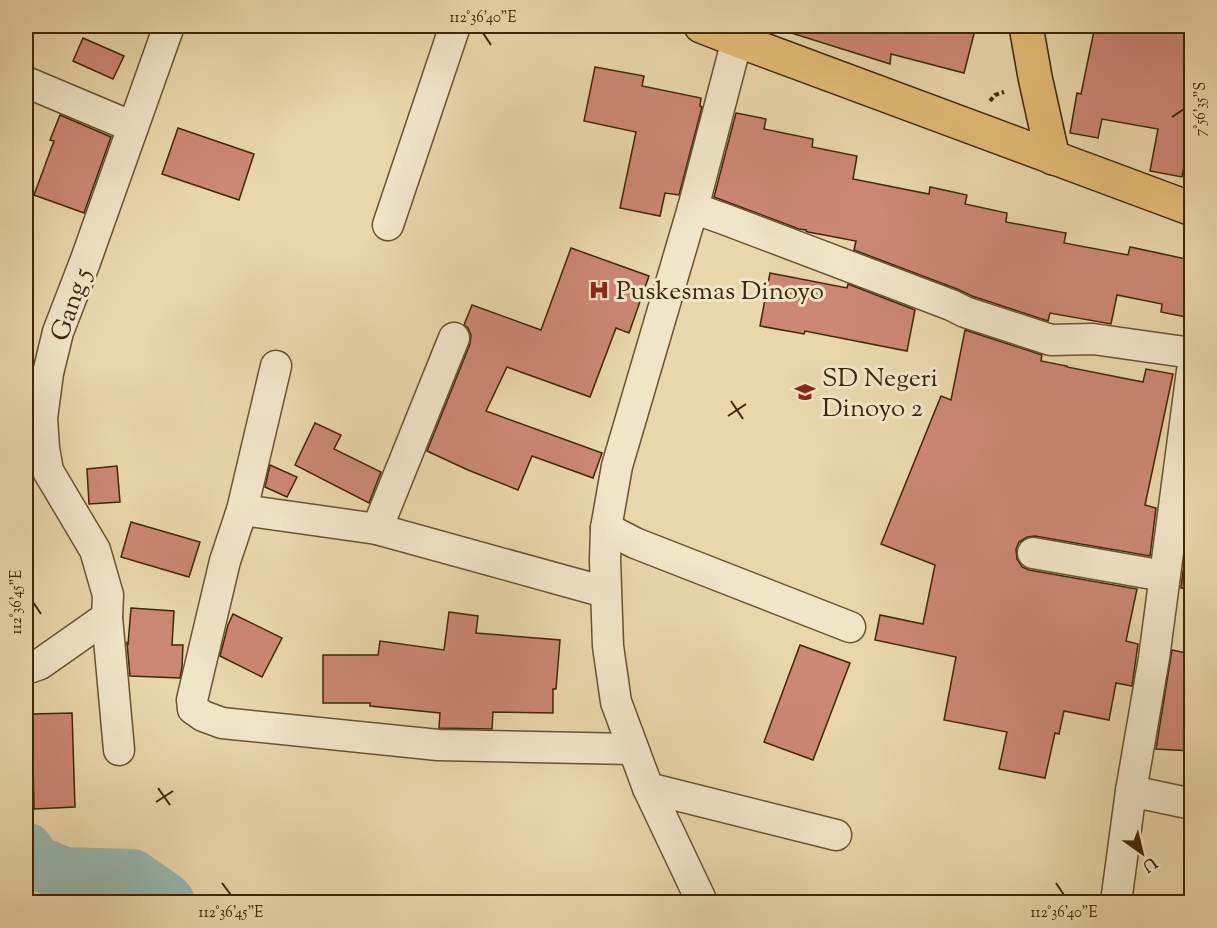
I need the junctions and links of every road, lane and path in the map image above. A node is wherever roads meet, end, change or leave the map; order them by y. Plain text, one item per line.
1 (169, 26) edge
2 (455, 26) edge
3 (702, 26) edge
4 (1026, 26) edge
5 (737, 40) junction
6 (26, 82) edge
7 (1004, 92) dead end
8 (977, 116) junction
9 (133, 128) junction
10 (1053, 158) junction
11 (693, 208) junction
12 (1191, 209) edge
13 (388, 225) dead end
14 (454, 338) dead end
15 (1191, 353) edge
16 (276, 366) dead end
17 (1191, 371) edge
18 (35, 444) edge
19 (1187, 455) edge
20 (242, 510) junction
21 (606, 528) junction
22 (377, 529) junction
23 (1033, 553) dead end
24 (1164, 576) junction
25 (605, 592) junction
26 (107, 617) junction
27 (850, 627) dead end
28 (26, 669) edge
29 (119, 750) dead end
30 (633, 750) junction
31 (648, 788) junction
32 (1131, 790) junction
33 (1191, 804) edge
34 (836, 835) dead end
35 (702, 903) edge
36 (1116, 903) edge

1 - 9 street, Gang 5
2 - 13 street
3 - 5 main road
4 - 10 main road
5 - 8 main road
5 - 11 street
6 - 9 street
7 - 8 path
8 - 10 main road
9 - 18 street, Gang 5
10 - 12 main road
11 - 15 street
11 - 21 street
14 - 22 street
16 - 20 street
17 - 19 street
18 - 26 street, Gang 5
19 - 24 street
20 - 22 street
20 - 30 street
21 - 25 street
21 - 27 street
22 - 25 street
23 - 24 street
24 - 32 street
25 - 30 street
26 - 28 street
26 - 29 street, Gang 5
30 - 31 street
31 - 34 street
31 - 35 street
32 - 33 street
32 - 36 street

